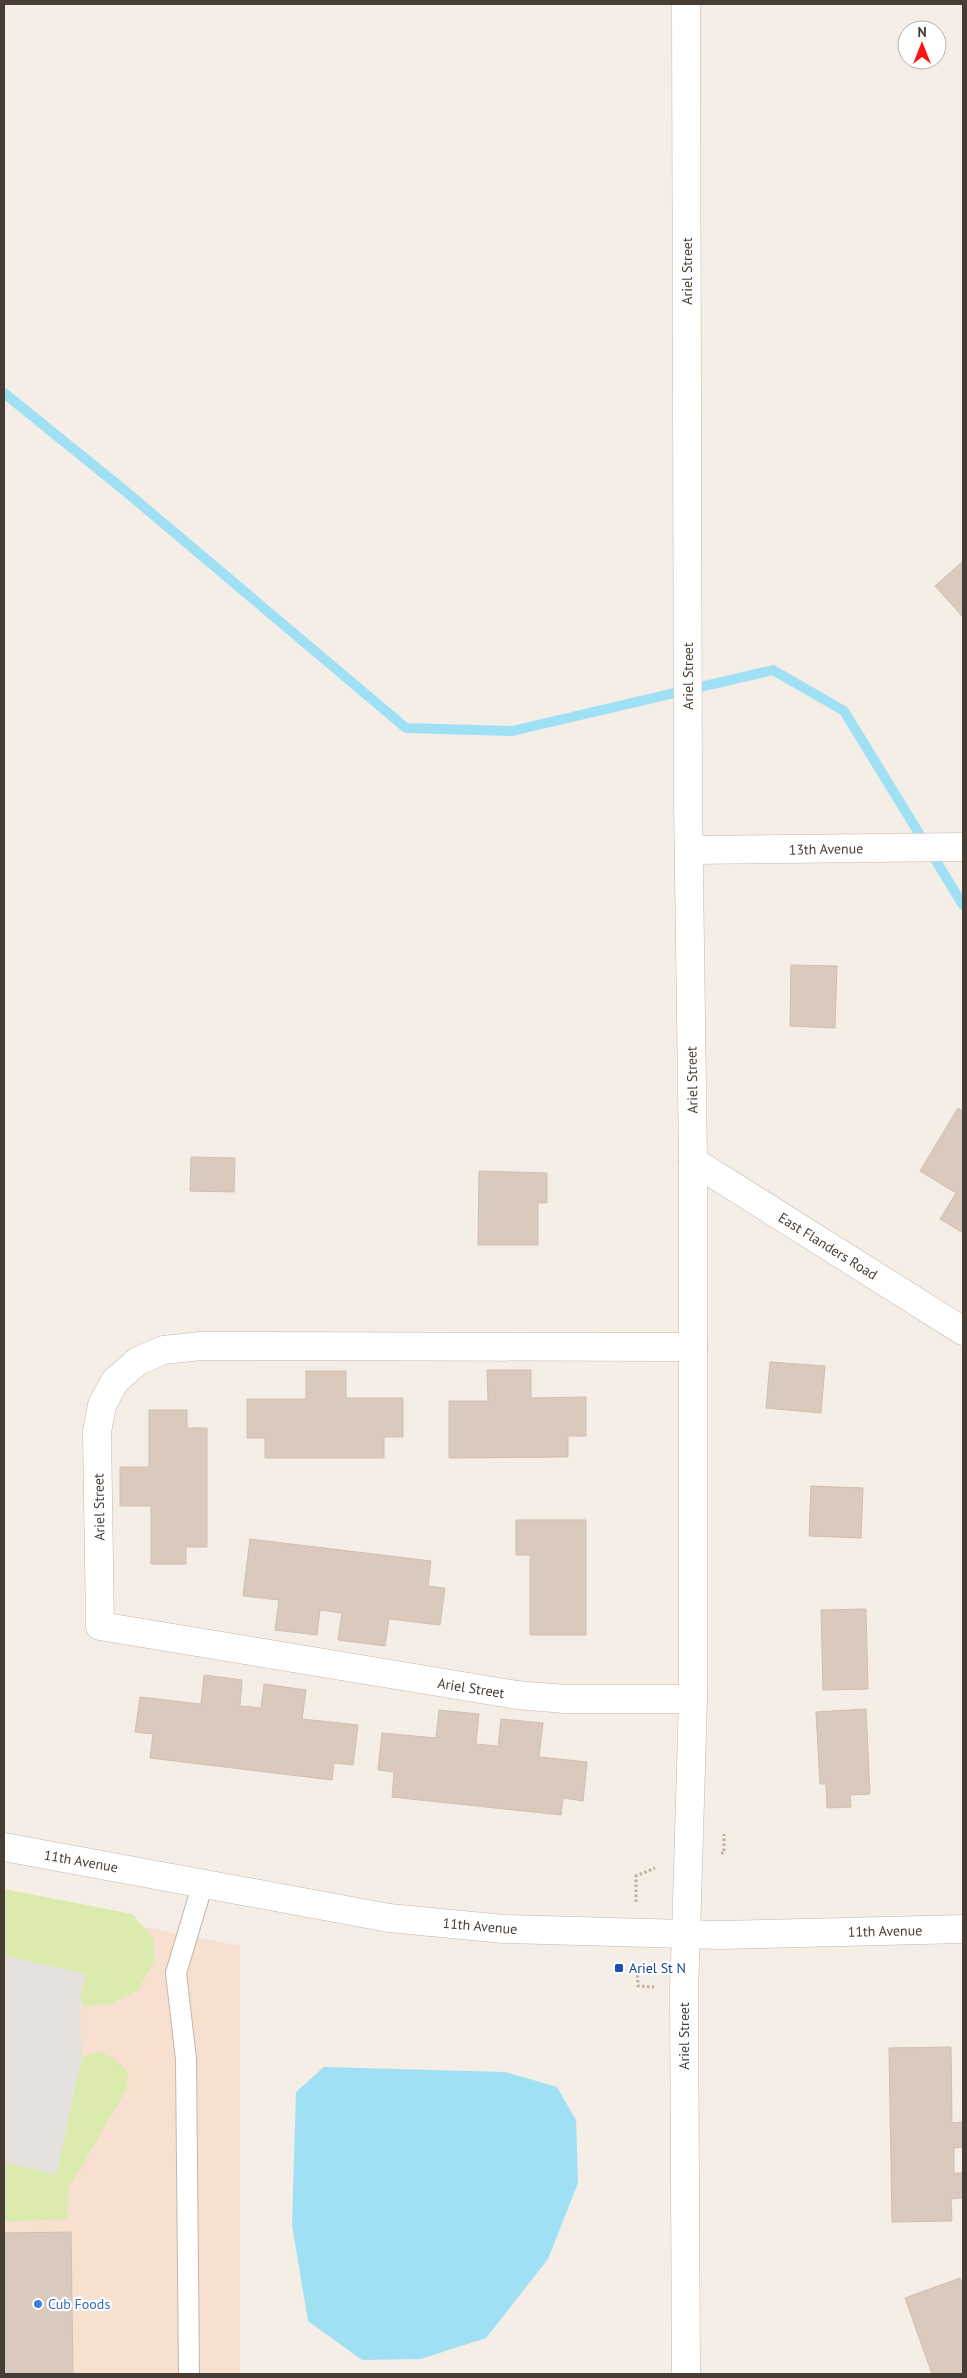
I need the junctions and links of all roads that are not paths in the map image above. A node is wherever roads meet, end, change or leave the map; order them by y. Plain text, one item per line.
1 (686, 4) edge
2 (963, 847) edge
3 (689, 850) junction
4 (693, 1161) junction
5 (963, 1331) edge
6 (693, 1347) junction
7 (693, 1699) junction
8 (4, 1846) edge
9 (203, 1884) junction
10 (963, 1928) edge
11 (686, 1935) junction
12 (189, 2374) edge
13 (686, 2374) edge

1 - 3 street, Ariel Street
2 - 3 street, 13th Avenue
3 - 4 street, Ariel Street
4 - 5 street, East Flanders Road
4 - 6 street, Ariel Street
6 - 7 street, Ariel Street
6 - 7 street, Ariel Street
7 - 11 street, Ariel Street
8 - 9 street, 11th Avenue
9 - 11 street, 11th Avenue
9 - 12 lane
10 - 11 street, 11th Avenue
11 - 13 street, Ariel Street

